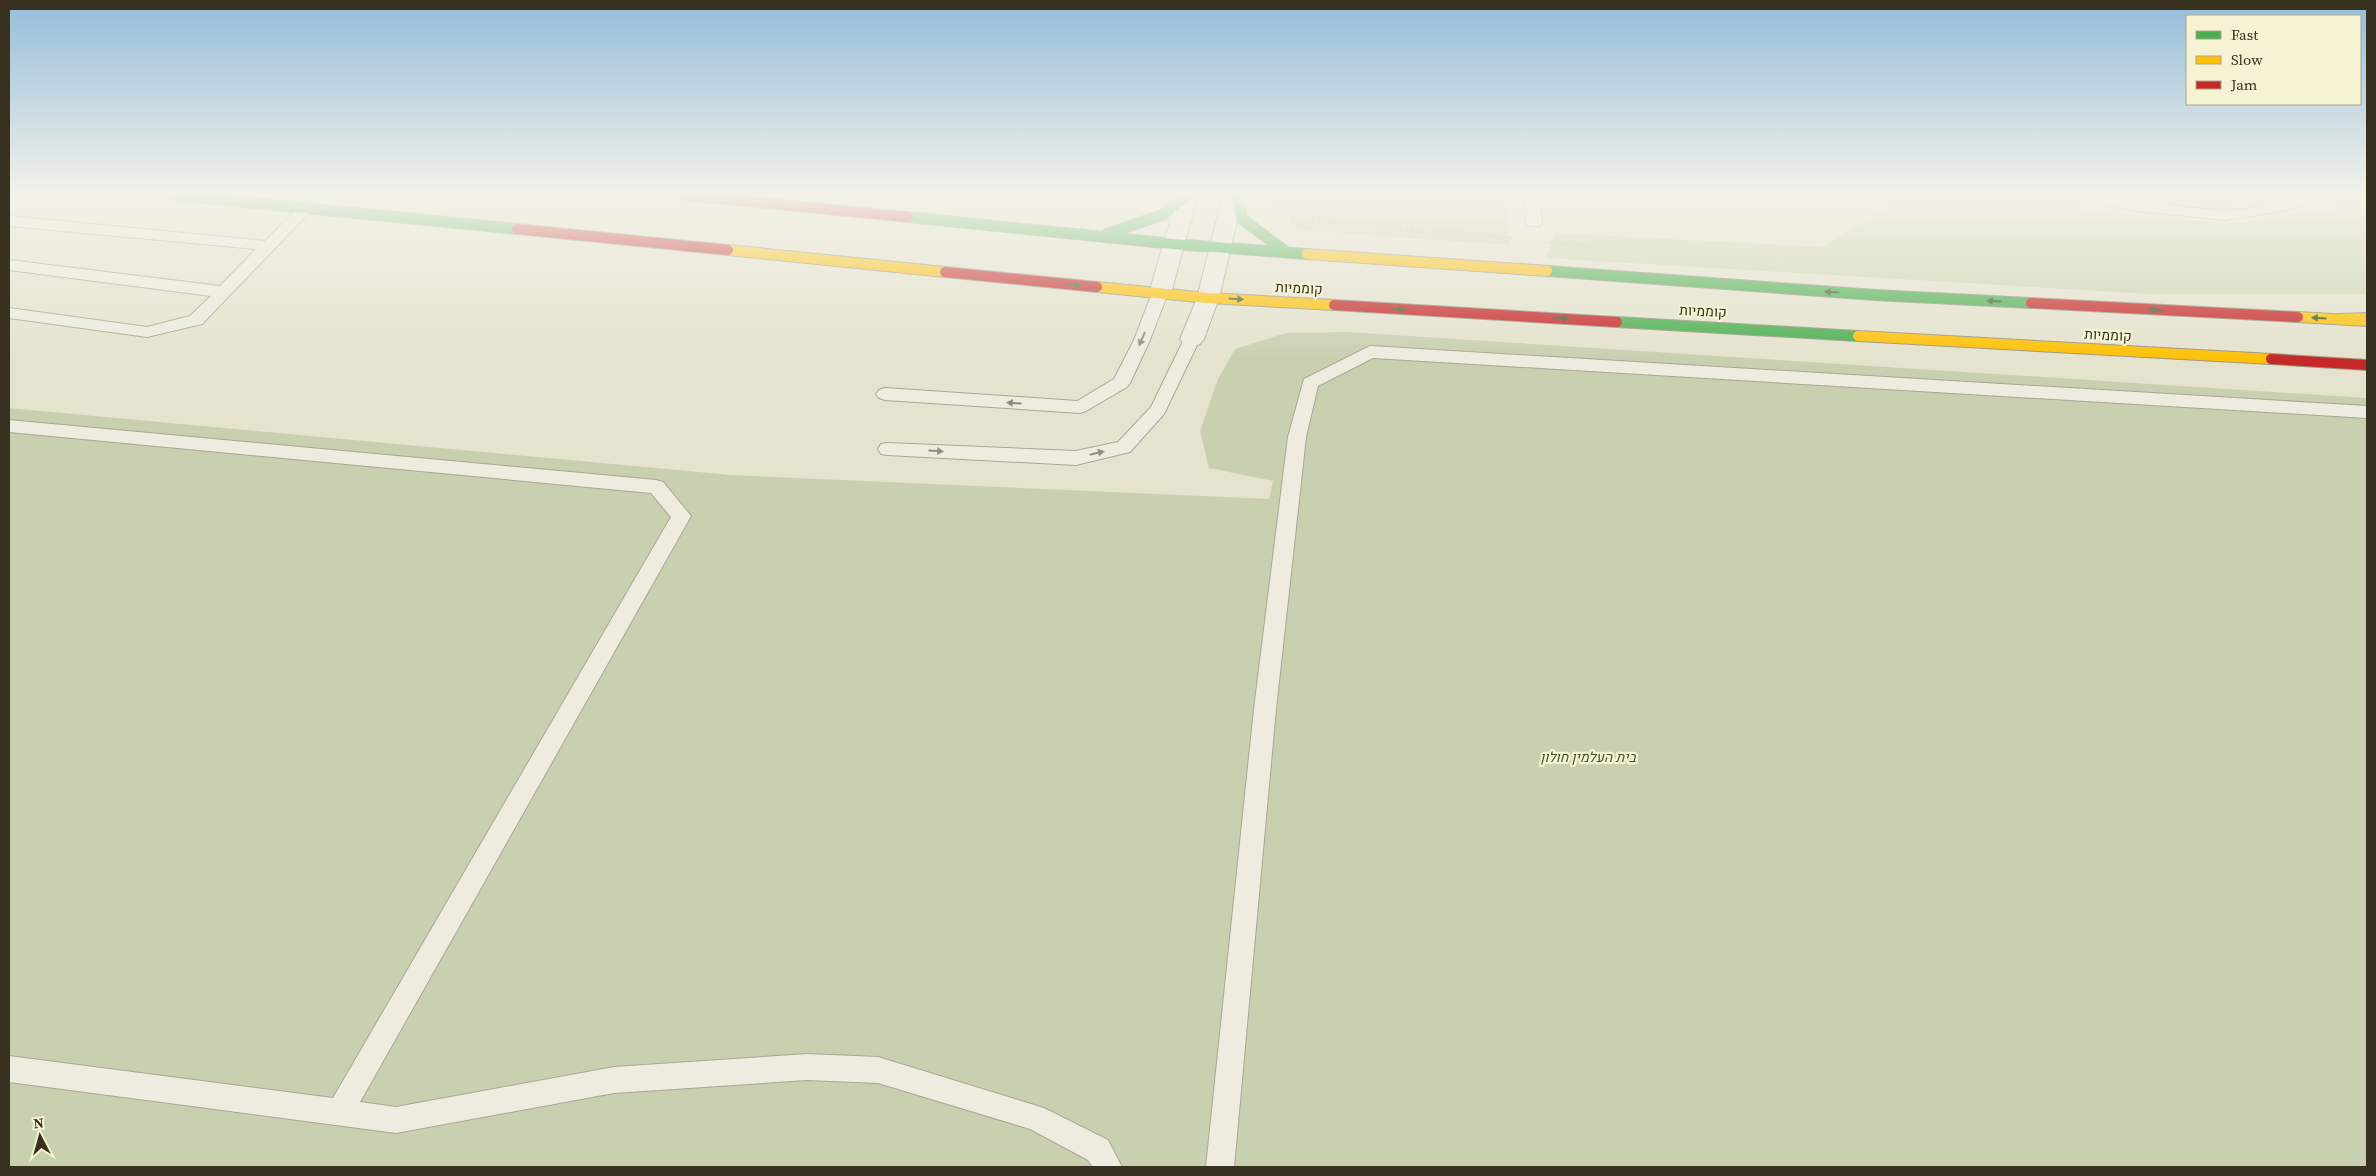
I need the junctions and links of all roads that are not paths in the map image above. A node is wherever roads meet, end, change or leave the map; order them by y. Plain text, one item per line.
1 (266, 250) edge
2 (763, 250) edge
3 (1172, 250) edge
4 (1218, 250) edge
5 (1271, 250) edge
6 (1286, 251) joint
7 (9, 265) edge
8 (223, 292) junction
9 (1160, 293) junction
10 (1208, 298) junction
11 (9, 312) edge
12 (2367, 319) edge
13 (1192, 339) joint
14 (2367, 365) edge
15 (885, 394) dead end
16 (2367, 412) edge
17 (9, 426) edge
18 (887, 449) dead end
19 (9, 1069) edge
20 (340, 1112) junction
21 (1108, 1167) edge
22 (1220, 1167) edge

1 - 8 lane
2 -> 9 main road, קוממיות
3 - 9 street
4 - 10 street
5 - 6 main road, קוממיות
12 -> 6 main road, קוממיות
7 - 8 lane
8 - 11 lane
9 - 10 main road, קוממיות
9 -> 15 lane
10 - 13 street
10 -> 14 main road, קוממיות
18 -> 13 lane
16 - 22 lane
17 - 20 lane
19 - 20 lane
20 - 21 lane

